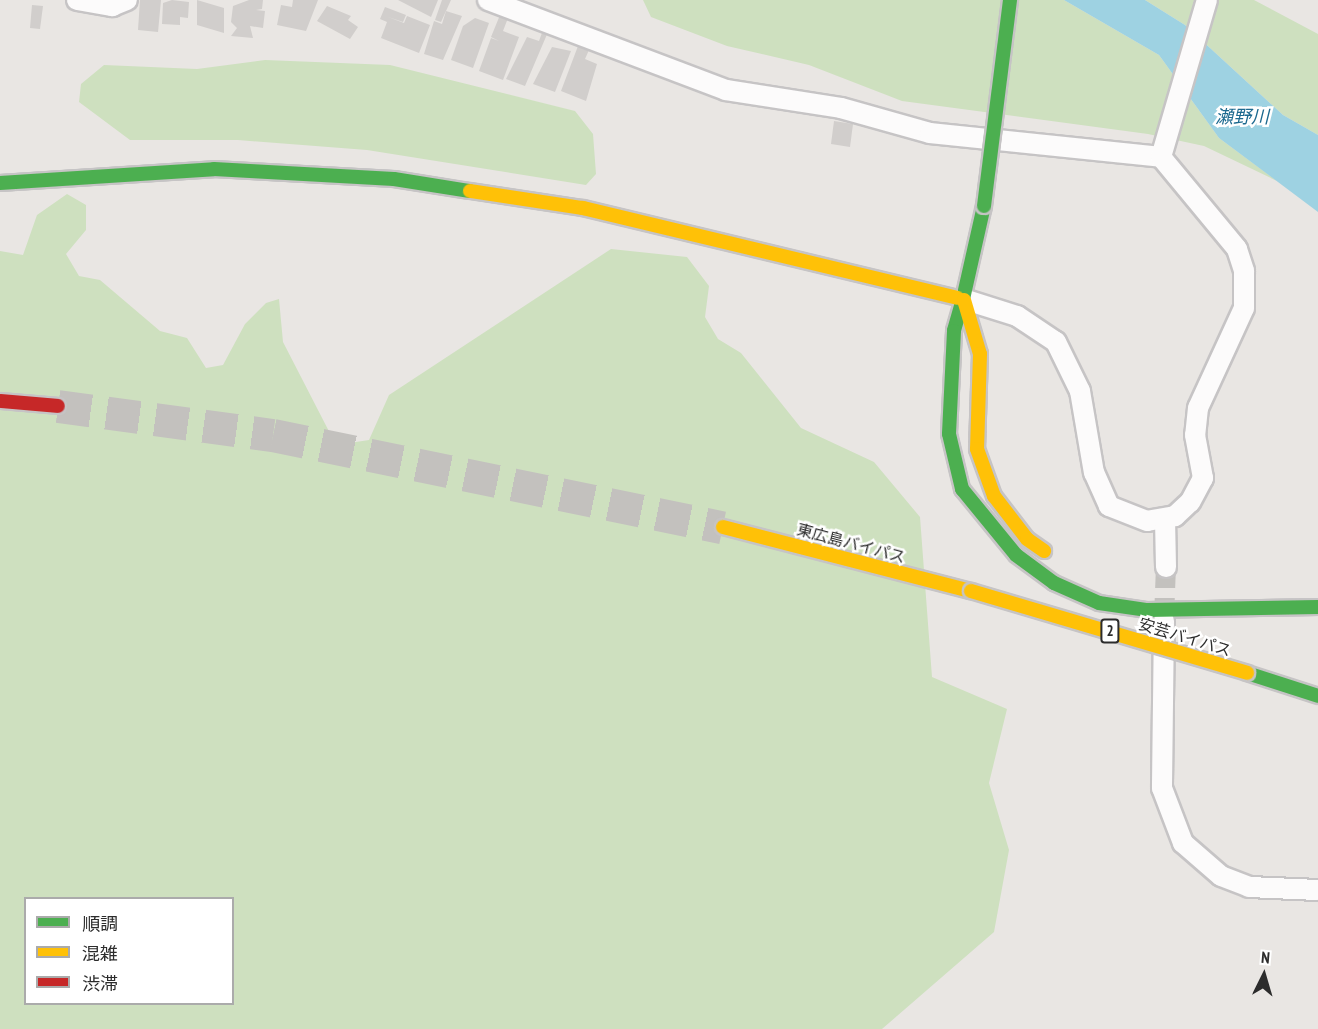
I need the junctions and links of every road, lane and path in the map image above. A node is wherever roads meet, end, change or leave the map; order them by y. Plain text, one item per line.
1 (77, 0) edge
2 (127, 0) edge
3 (488, 0) edge
4 (1010, 0) edge
5 (1207, 0) edge
6 (1162, 150) junction
7 (0, 183) edge
8 (963, 299) junction
9 (0, 401) edge
10 (58, 406) tunnel mouth
11 (1165, 519) junction
12 (723, 527) tunnel mouth
13 (1061, 564) dead end
14 (1166, 567) tunnel mouth
15 (971, 591) joint
16 (1318, 607) edge
17 (1164, 621) tunnel mouth
18 (1318, 696) edge
19 (1318, 890) edge

1 - 2 street
3 - 6 street
4 - 8 main road, bridge
5 - 6 street
6 - 11 street
7 - 8 main road
8 - 11 street
8 - 13 main road
8 - 16 main road
9 - 10 main road
11 - 14 street
12 - 15 main road, 東広島バイパス / 2
15 - 18 main road, 安芸バイパス / 2, bridge
17 - 19 street

